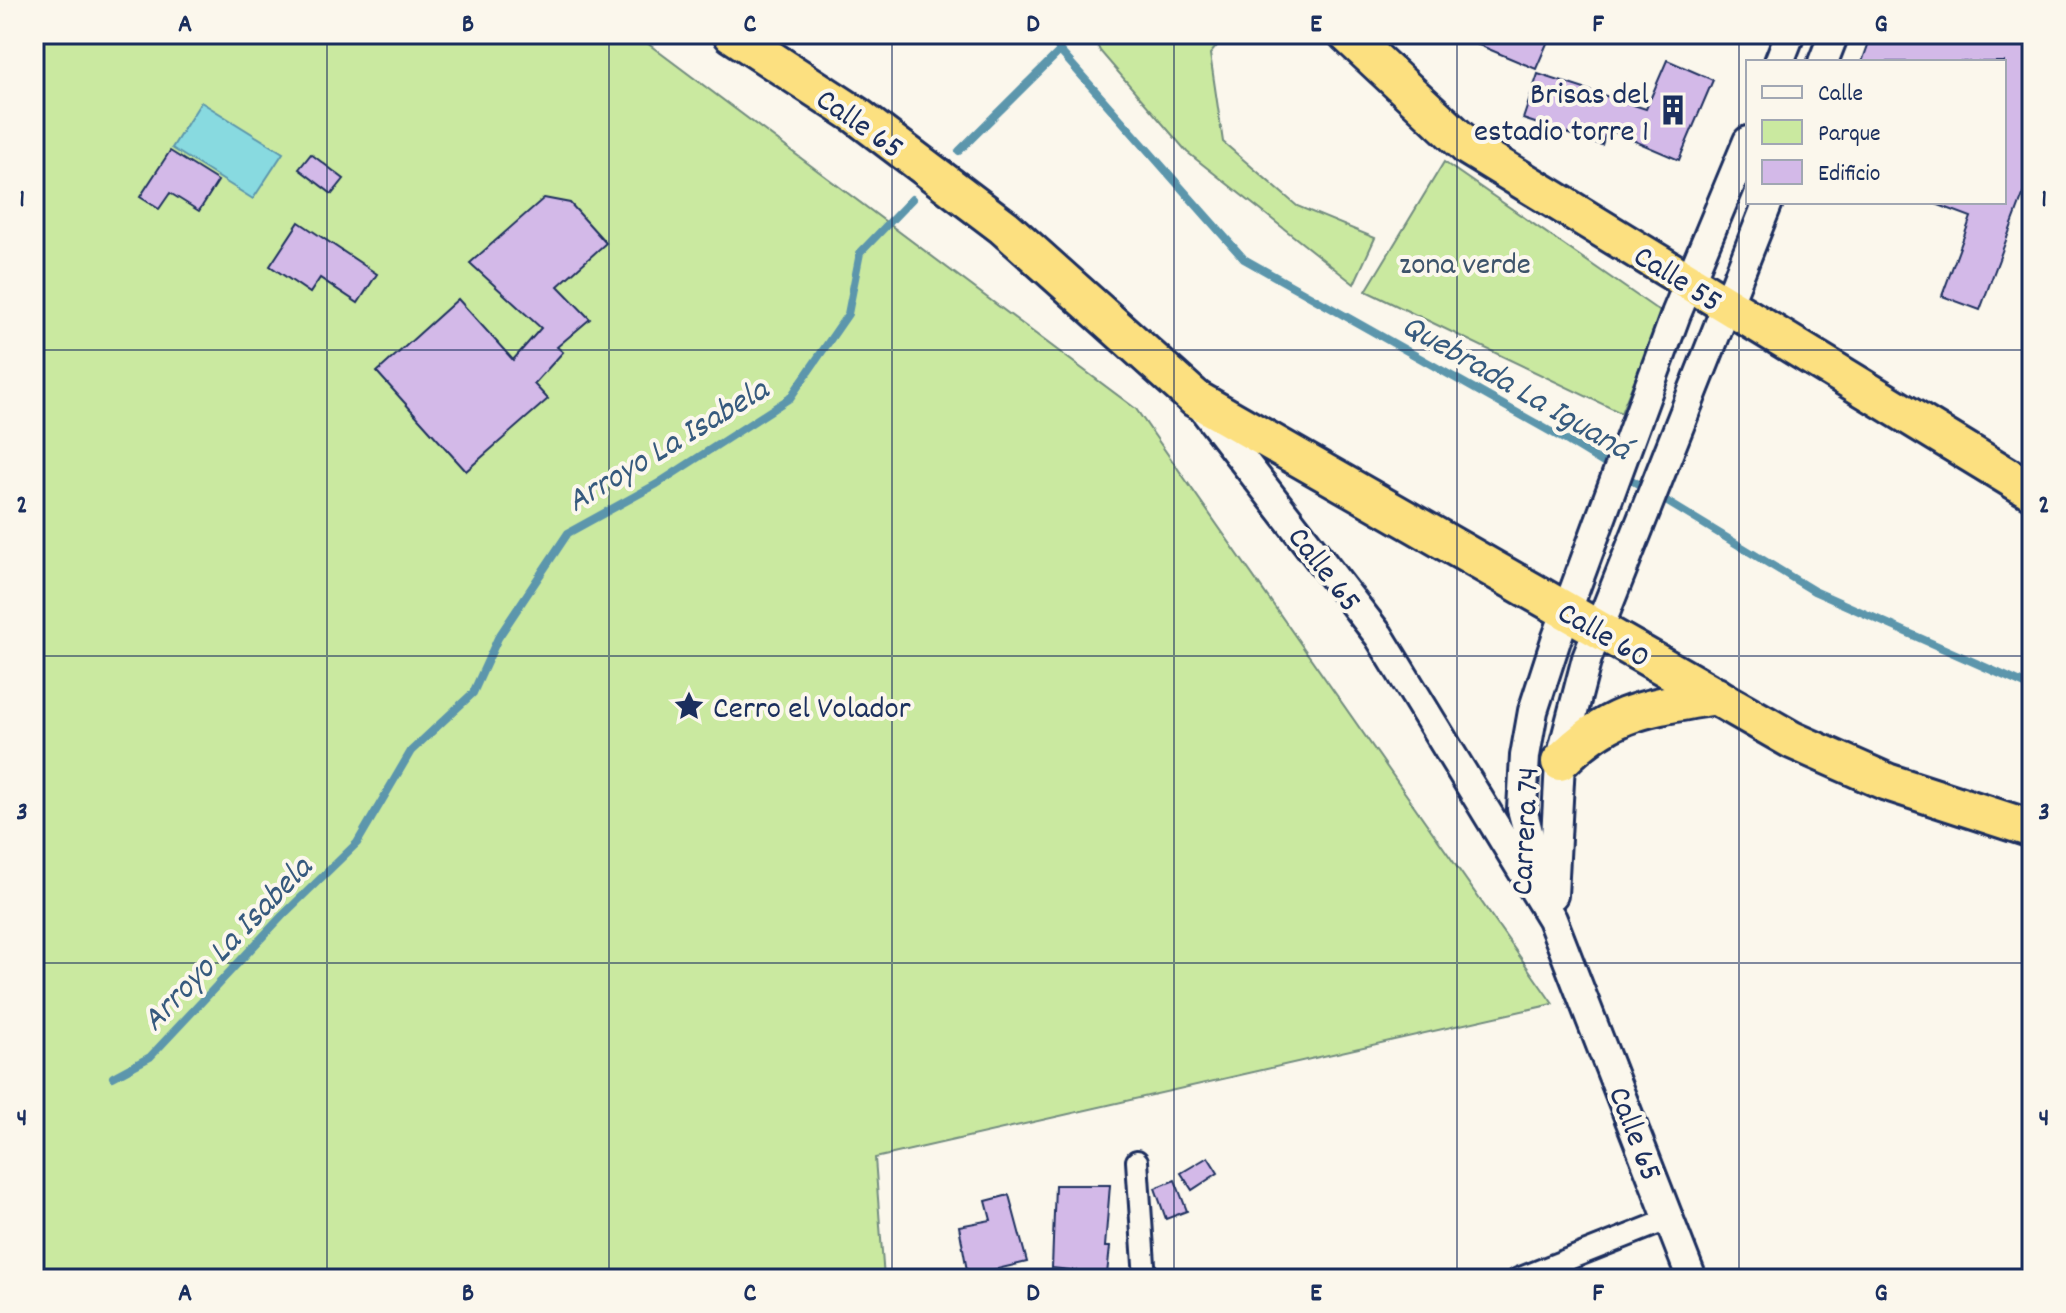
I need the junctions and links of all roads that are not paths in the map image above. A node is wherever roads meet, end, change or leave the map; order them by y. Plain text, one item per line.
1 (732, 34) edge
2 (1347, 34) edge
3 (1790, 34) edge
4 (1834, 34) edge
5 (1780, 60) edge
6 (1824, 60) edge
7 (1746, 146) edge
8 (1767, 204) edge
9 (1689, 283) junction
10 (1726, 306) junction
11 (1196, 399) junction
12 (2032, 491) edge
13 (1567, 611) junction
14 (1599, 629) junction
15 (1716, 696) junction
16 (1560, 762) junction
17 (2032, 829) edge
18 (1552, 919) junction
19 (1137, 1161) dead end
20 (1670, 1219) junction
21 (1145, 1279) edge
22 (1518, 1279) edge
23 (1692, 1279) edge

1 - 11 highway, Calle 65
2 - 9 highway, Calle 55
3 - 5 street
4 - 6 street
7 - 9 street, Carrera 74
8 - 10 street, Carrera 74
9 - 10 highway, Calle 55
9 - 13 street, Carrera 74
10 - 12 highway, Calle 55
10 - 14 street, Carrera 74
11 - 13 highway, Calle 60
11 - 18 street, Calle 65
13 - 14 highway, Calle 60
13 - 18 street, Carrera 74
14 - 15 highway, Calle 60
14 - 16 street, Carrera 74
15 - 16 highway
15 - 17 highway, Calle 60
16 - 18 street, Carrera 74
18 - 20 street, Calle 65
19 - 21 street
20 - 22 street
20 - 23 street, Calle 65

